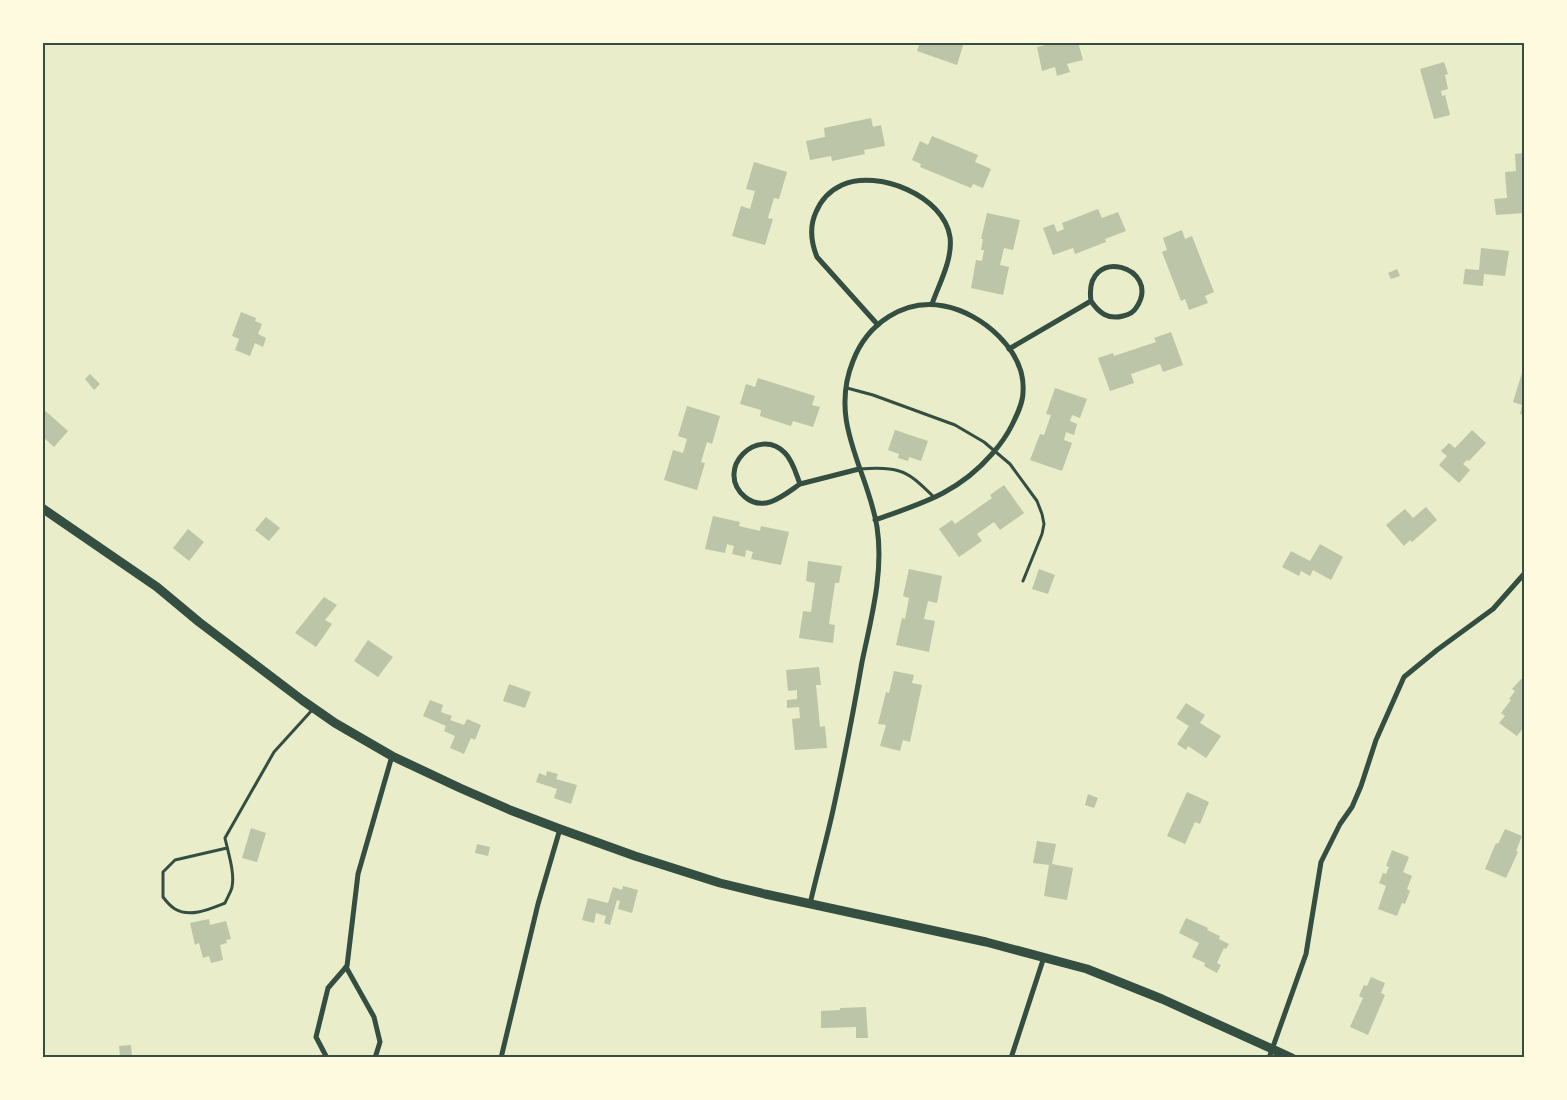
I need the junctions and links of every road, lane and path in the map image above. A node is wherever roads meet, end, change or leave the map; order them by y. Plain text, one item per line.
1 (1091, 301) junction
2 (932, 304) junction
3 (878, 325) junction
4 (1009, 349) junction
5 (847, 388) junction
6 (995, 451) junction
7 (859, 469) junction
8 (800, 484) junction
9 (935, 498) junction
10 (42, 508) edge
11 (876, 520) junction
12 (1524, 574) edge
13 (1023, 581) dead end
14 (313, 708) junction
15 (392, 756) junction
16 (560, 828) junction
17 (227, 848) junction
18 (810, 904) junction
19 (1044, 957) junction
20 (346, 968) junction
21 (1271, 1053) edge
22 (327, 1058) edge
23 (375, 1058) edge
24 (501, 1058) edge
25 (1011, 1058) edge
26 (1292, 1058) edge

1 - 1 street
1 - 4 street
2 - 3 street
2 - 3 street
2 - 4 street
3 - 5 street
4 - 6 street
5 - 6 lane
5 - 7 street
6 - 9 street
6 - 13 lane
7 - 8 street
7 - 9 lane
7 - 11 street
8 - 8 street
9 - 11 street
10 - 14 street
11 - 18 street
12 - 21 street
14 - 15 street
14 - 17 lane
15 - 16 street
15 - 20 street
16 - 18 street
16 - 24 street
17 - 17 lane
18 - 19 street
19 - 21 street
19 - 25 street
20 - 22 street
20 - 23 street
21 - 26 street

